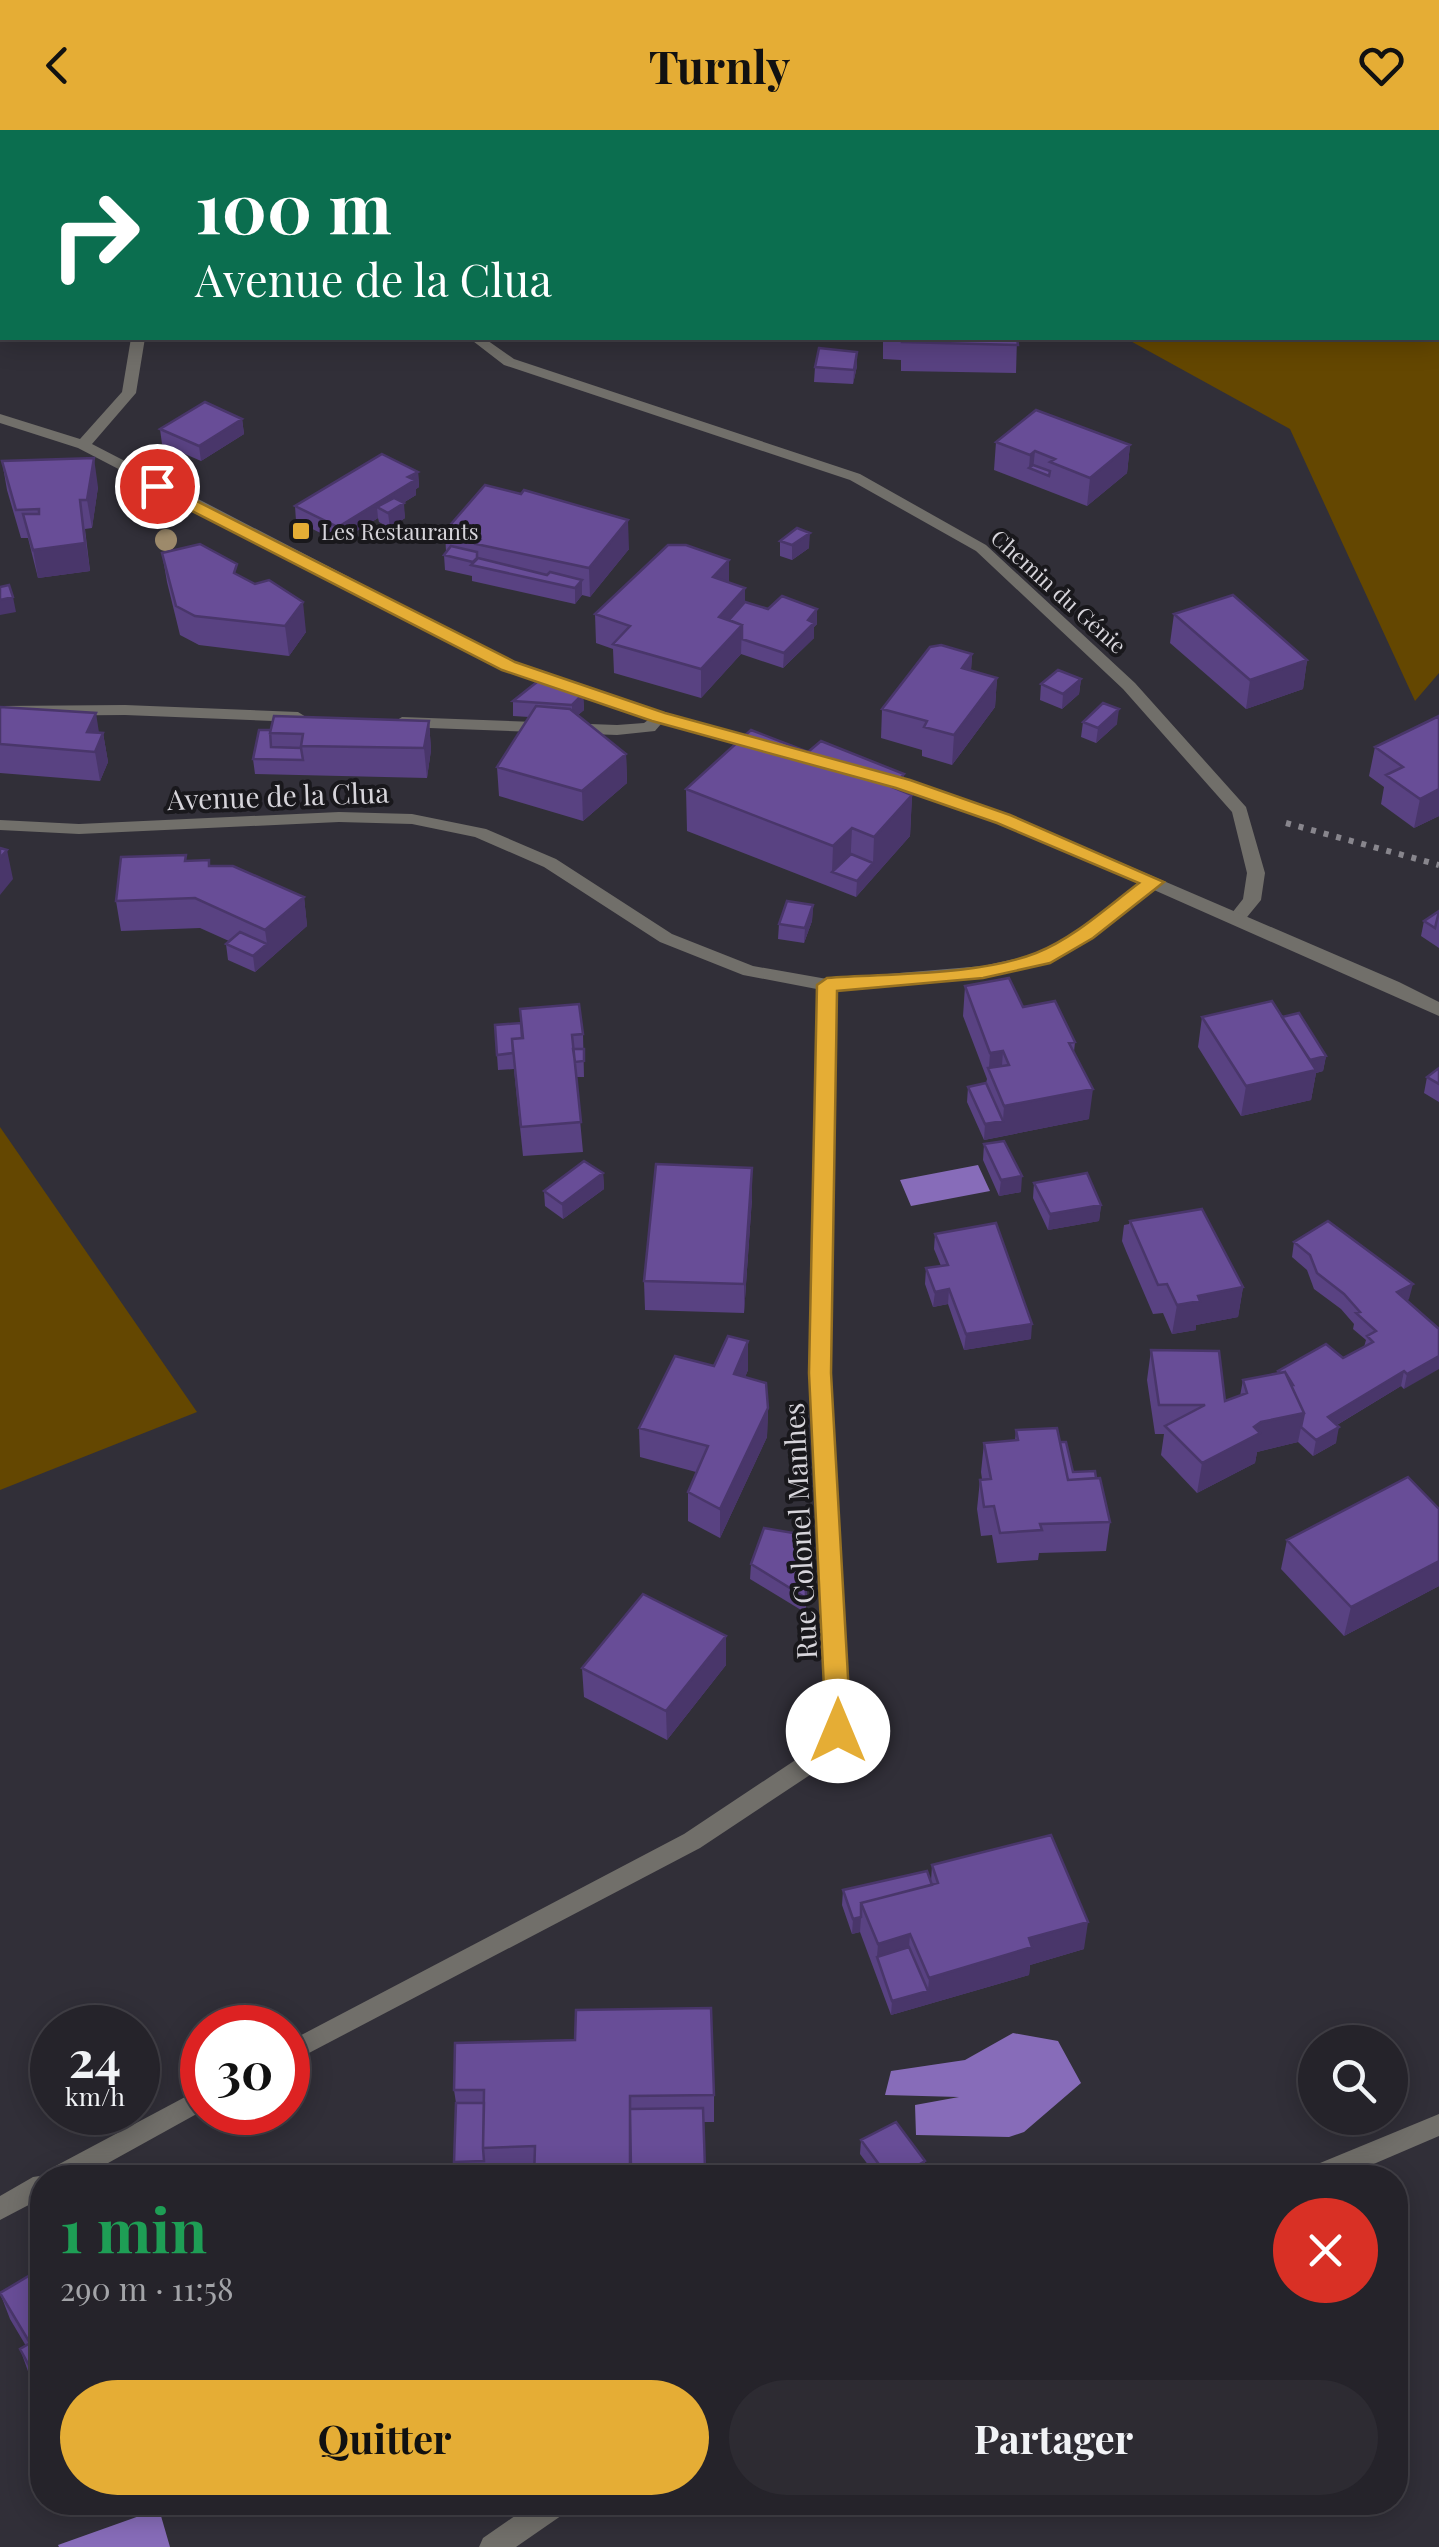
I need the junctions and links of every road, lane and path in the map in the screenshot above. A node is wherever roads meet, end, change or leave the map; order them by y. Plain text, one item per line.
1 (138, 340) edge
2 (479, 340) edge
3 (0, 418) edge
4 (83, 444) junction
5 (0, 711) edge
6 (658, 717) junction
7 (322, 718) edge
8 (380, 721) edge
9 (774, 749) edge
10 (866, 774) edge
11 (1240, 811) junction
12 (0, 825) edge
13 (1439, 864) edge
14 (1154, 882) junction
15 (1238, 918) junction
16 (827, 985) junction
17 (1439, 1010) edge
18 (310, 2042) edge
19 (180, 2111) edge
20 (1439, 2125) edge
21 (80, 2165) edge
22 (1343, 2165) edge
23 (30, 2192) edge
24 (0, 2208) edge
25 (539, 2515) edge
26 (493, 2547) edge

1 - 4 street
2 - 11 street, Chemin du Génie
3 - 4 street
4 - 6 street
5 - 7 street
6 - 8 street
6 - 9 street
10 - 14 street
11 - 13 path
11 - 15 street, Chemin du Génie
12 - 16 street, Avenue de la Clua
14 - 15 street
14 - 16 street, Avenue de la Clua
15 - 17 street
16 - 18 street, Rue Colonel Manhes
19 - 21 street
20 - 22 street
23 - 24 street
25 - 26 street

